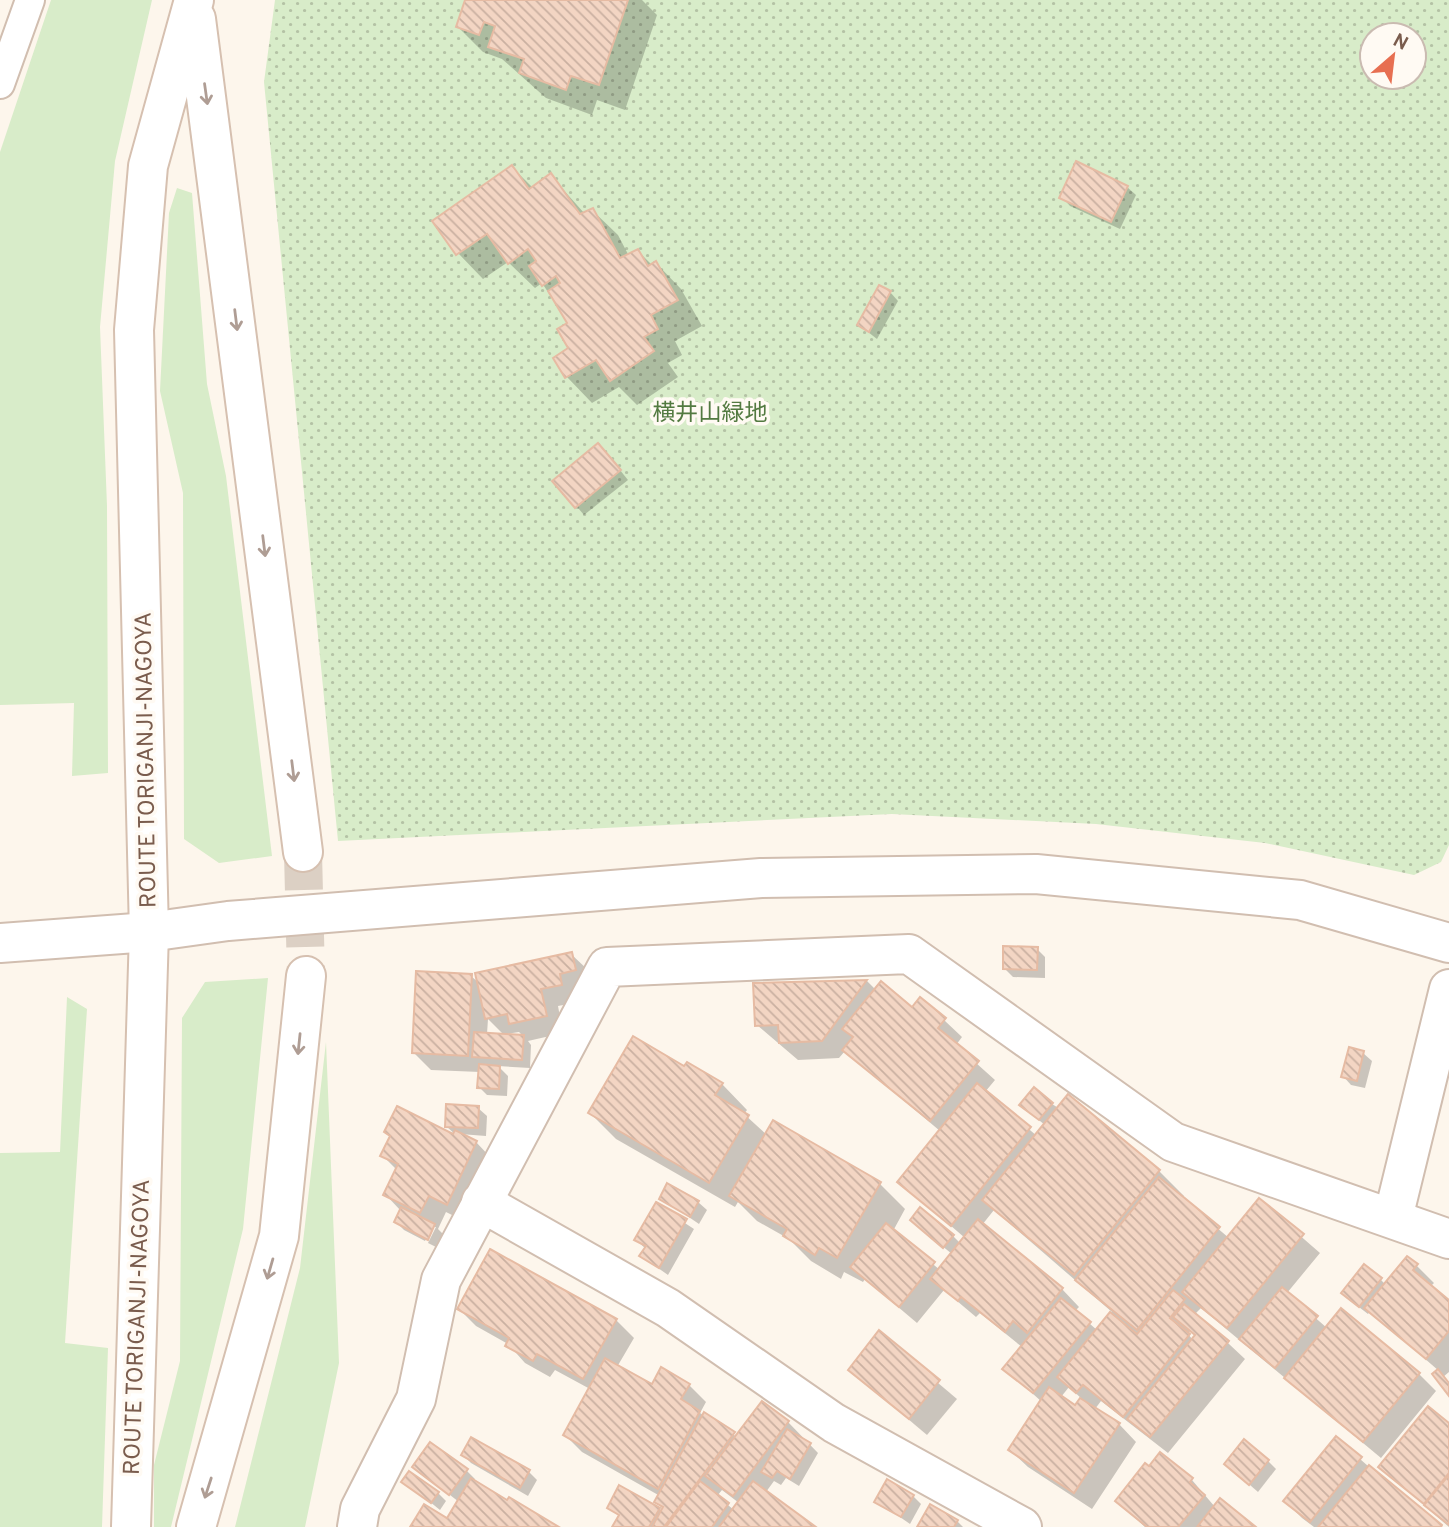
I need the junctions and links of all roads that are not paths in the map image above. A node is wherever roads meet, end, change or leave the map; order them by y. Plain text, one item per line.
1 (30, 0) edge
2 (194, 1) edge
3 (0, 84) edge
4 (303, 852) tunnel mouth
5 (149, 932) junction
6 (0, 943) edge
7 (1449, 943) edge
8 (306, 976) tunnel mouth
9 (1449, 989) edge
10 (481, 1202) junction
11 (1393, 1218) junction
12 (1449, 1239) edge
13 (131, 1527) edge
14 (196, 1527) edge
15 (357, 1527) edge
16 (1022, 1527) edge

1 - 3 lane
2 -> 4 street
2 - 5 street, ROUTE TORIGANJI-NAGOYA
5 - 6 street
5 - 7 street
5 - 13 street, ROUTE TORIGANJI-NAGOYA
8 -> 14 street
9 - 11 street
10 - 11 street
10 - 15 street
10 - 16 street
11 - 12 street

